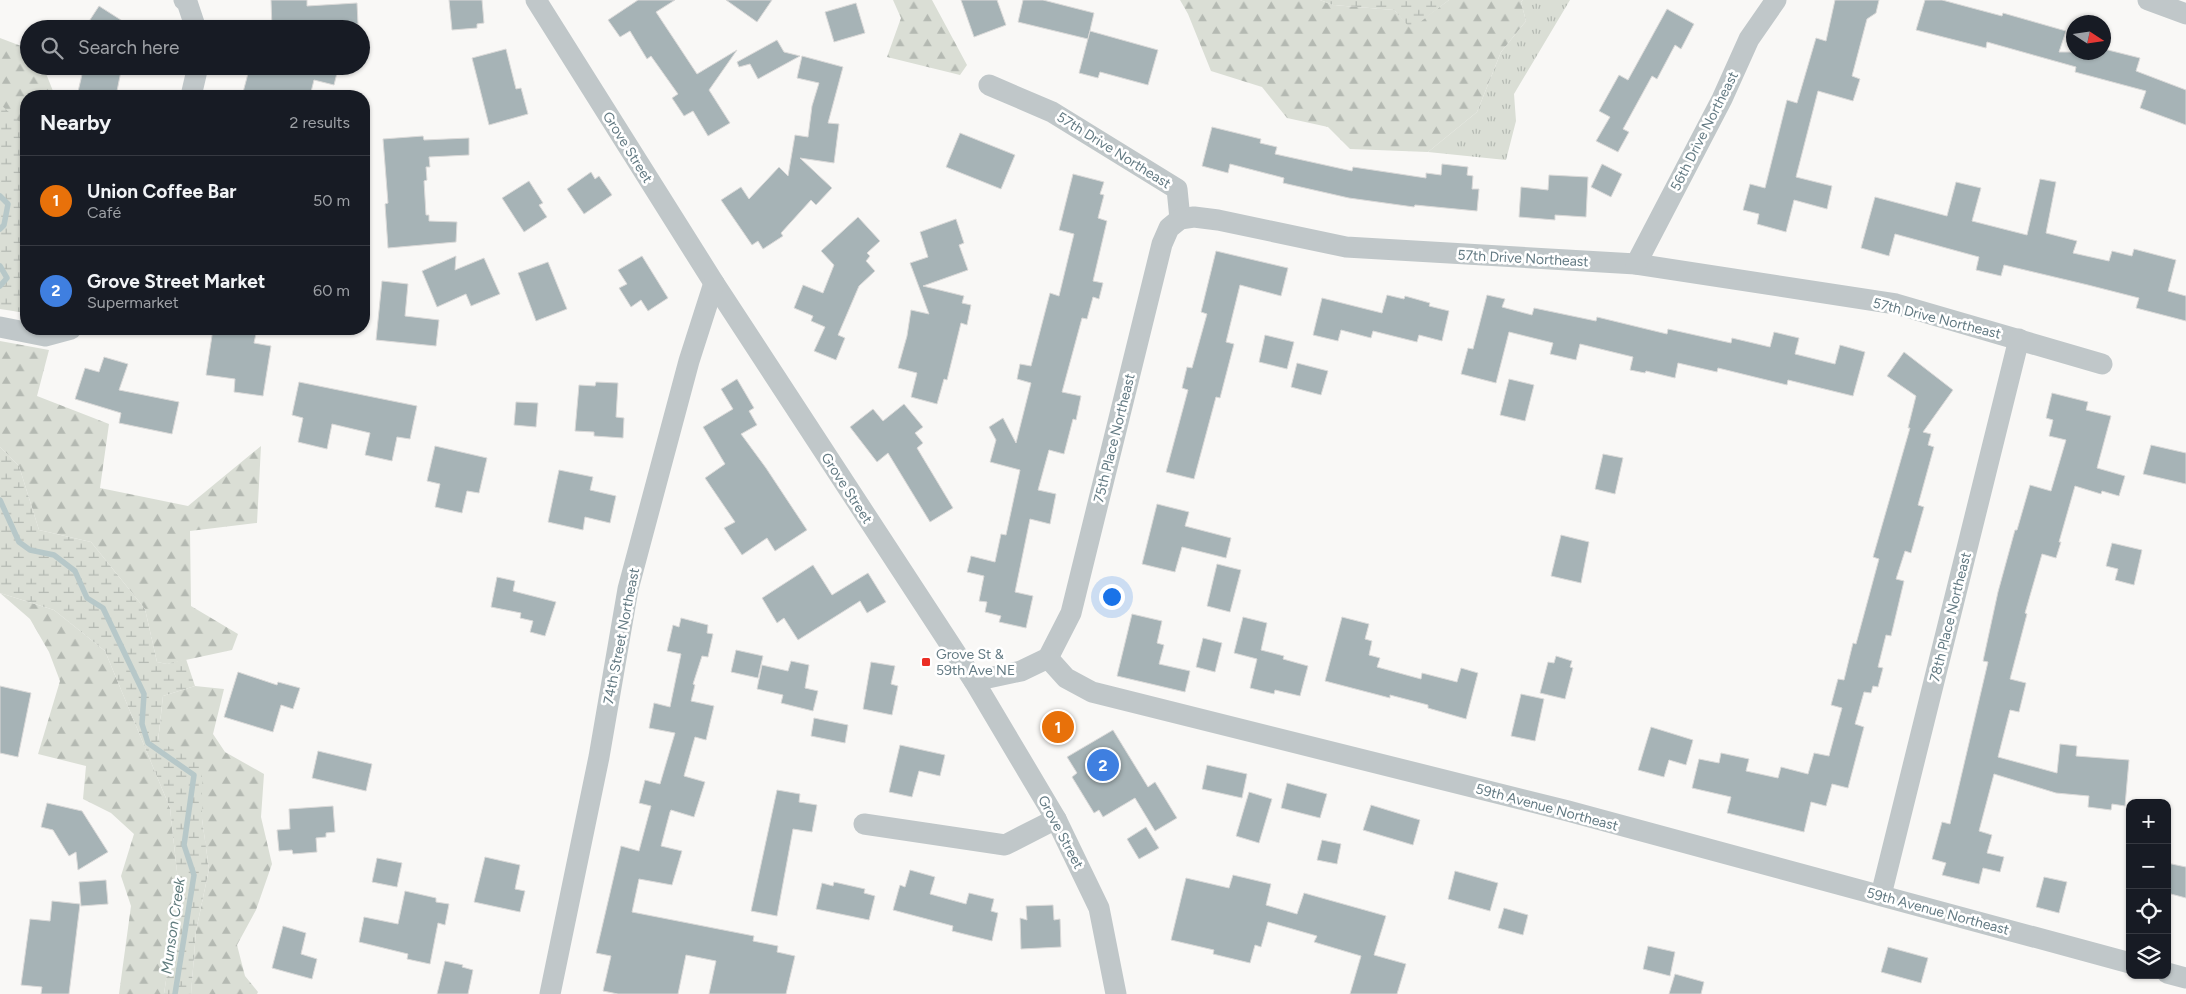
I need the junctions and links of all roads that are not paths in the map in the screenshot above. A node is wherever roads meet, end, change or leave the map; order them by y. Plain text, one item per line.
1 (184, 0) edge
2 (536, 0) edge
3 (1776, 0) edge
4 (2148, 0) edge
5 (2186, 14) edge
6 (193, 20) edge
7 (196, 75) edge
8 (989, 85) dead end
9 (192, 90) edge
10 (1180, 219) junction
11 (1636, 264) junction
12 (714, 283) junction
13 (0, 327) edge
14 (20, 331) edge
15 (2019, 339) junction
16 (2102, 364) dead end
17 (1048, 658) junction
18 (974, 680) junction
19 (1056, 819) junction
20 (864, 824) dead end
21 (1881, 895) junction
22 (2126, 962) edge
23 (2171, 974) edge
24 (2186, 978) edge
25 (550, 994) edge
26 (1116, 994) edge

1 - 6 street
2 - 12 street, Grove Street
3 - 11 street, 56th Drive Northeast
4 - 5 street
7 - 9 street
8 - 10 street, 57th Drive Northeast
10 - 11 street, 57th Drive Northeast
10 - 17 street, 75th Place Northeast
11 - 15 street, 57th Drive Northeast
12 - 18 street, Grove Street
12 - 25 street, 74th Street Northeast
13 - 14 street
15 - 16 street, 57th Drive Northeast
15 - 21 street, 78th Place Northeast
17 - 18 street
17 - 21 street, 59th Avenue Northeast
18 - 19 street, Grove Street
19 - 20 street
19 - 26 street, Grove Street
21 - 22 street, 59th Avenue Northeast
23 - 24 street

